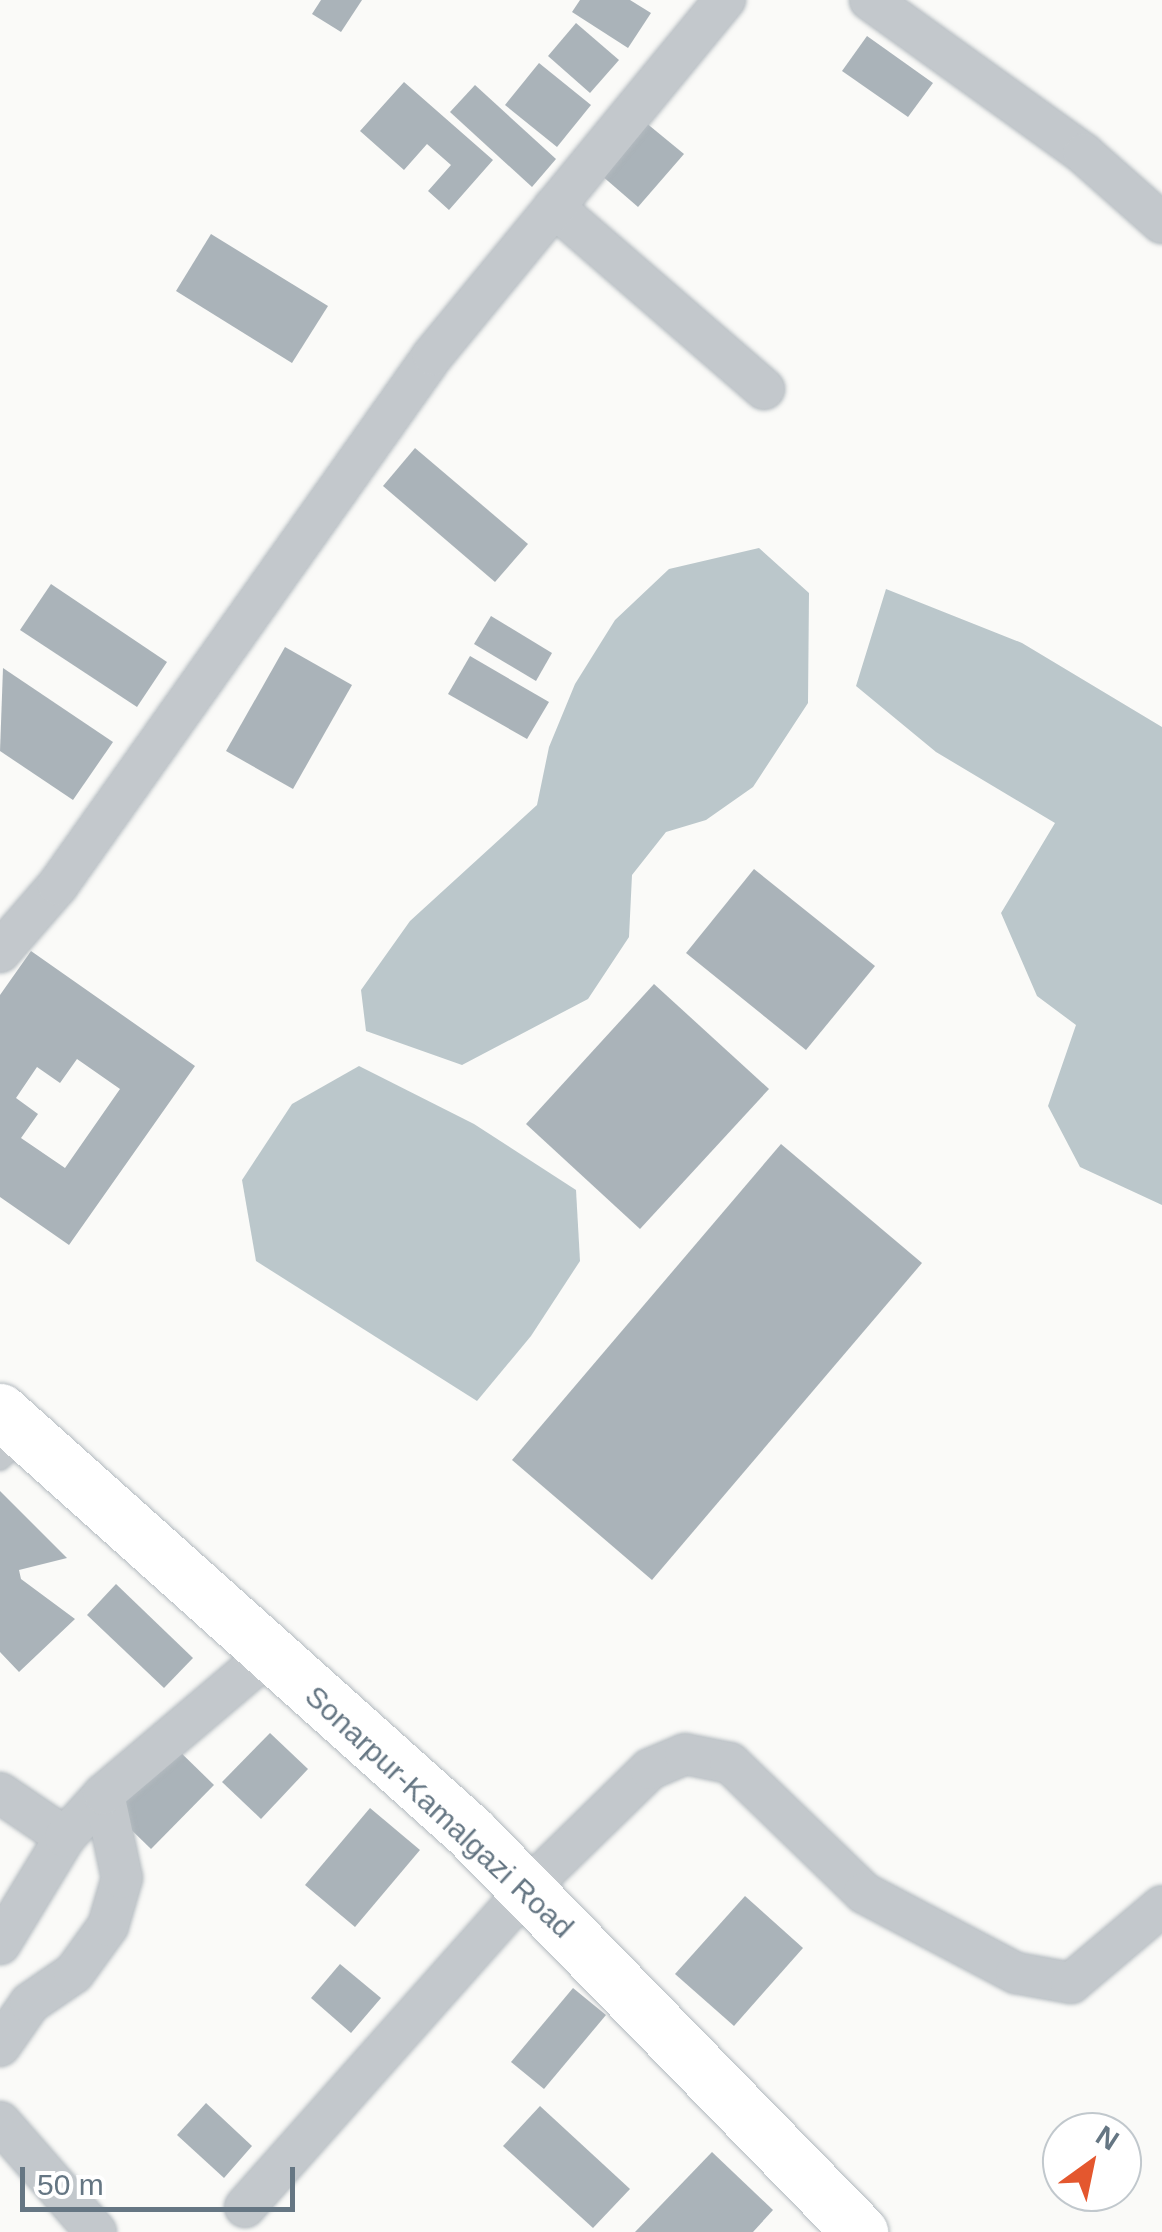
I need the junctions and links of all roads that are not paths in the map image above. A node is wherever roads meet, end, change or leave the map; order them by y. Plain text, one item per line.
1 (724, 0) edge
2 (870, 0) edge
3 (554, 206) junction
4 (1162, 223) edge
5 (764, 389) dead end
6 (0, 952) edge
7 (8, 1435) edge
8 (270, 1653) junction
9 (0, 1793) edge
10 (104, 1794) junction
11 (65, 1837) junction
12 (526, 1890) junction
13 (1162, 1906) edge
14 (0, 1944) edge
15 (0, 2046) edge
16 (0, 2122) edge
17 (244, 2207) dead end
18 (96, 2232) edge
19 (860, 2232) edge

1 - 3 street
2 - 4 street
3 - 5 street
3 - 6 street
7 - 8 main road, Sonarpur-Kamalgazi Road
8 - 10 street
8 - 12 main road, Sonarpur-Kamalgazi Road
9 - 11 street
10 - 11 street
10 - 15 street
11 - 14 street
12 - 13 street
12 - 17 street
12 - 19 main road, Sonarpur-Kamalgazi Road
16 - 18 street

